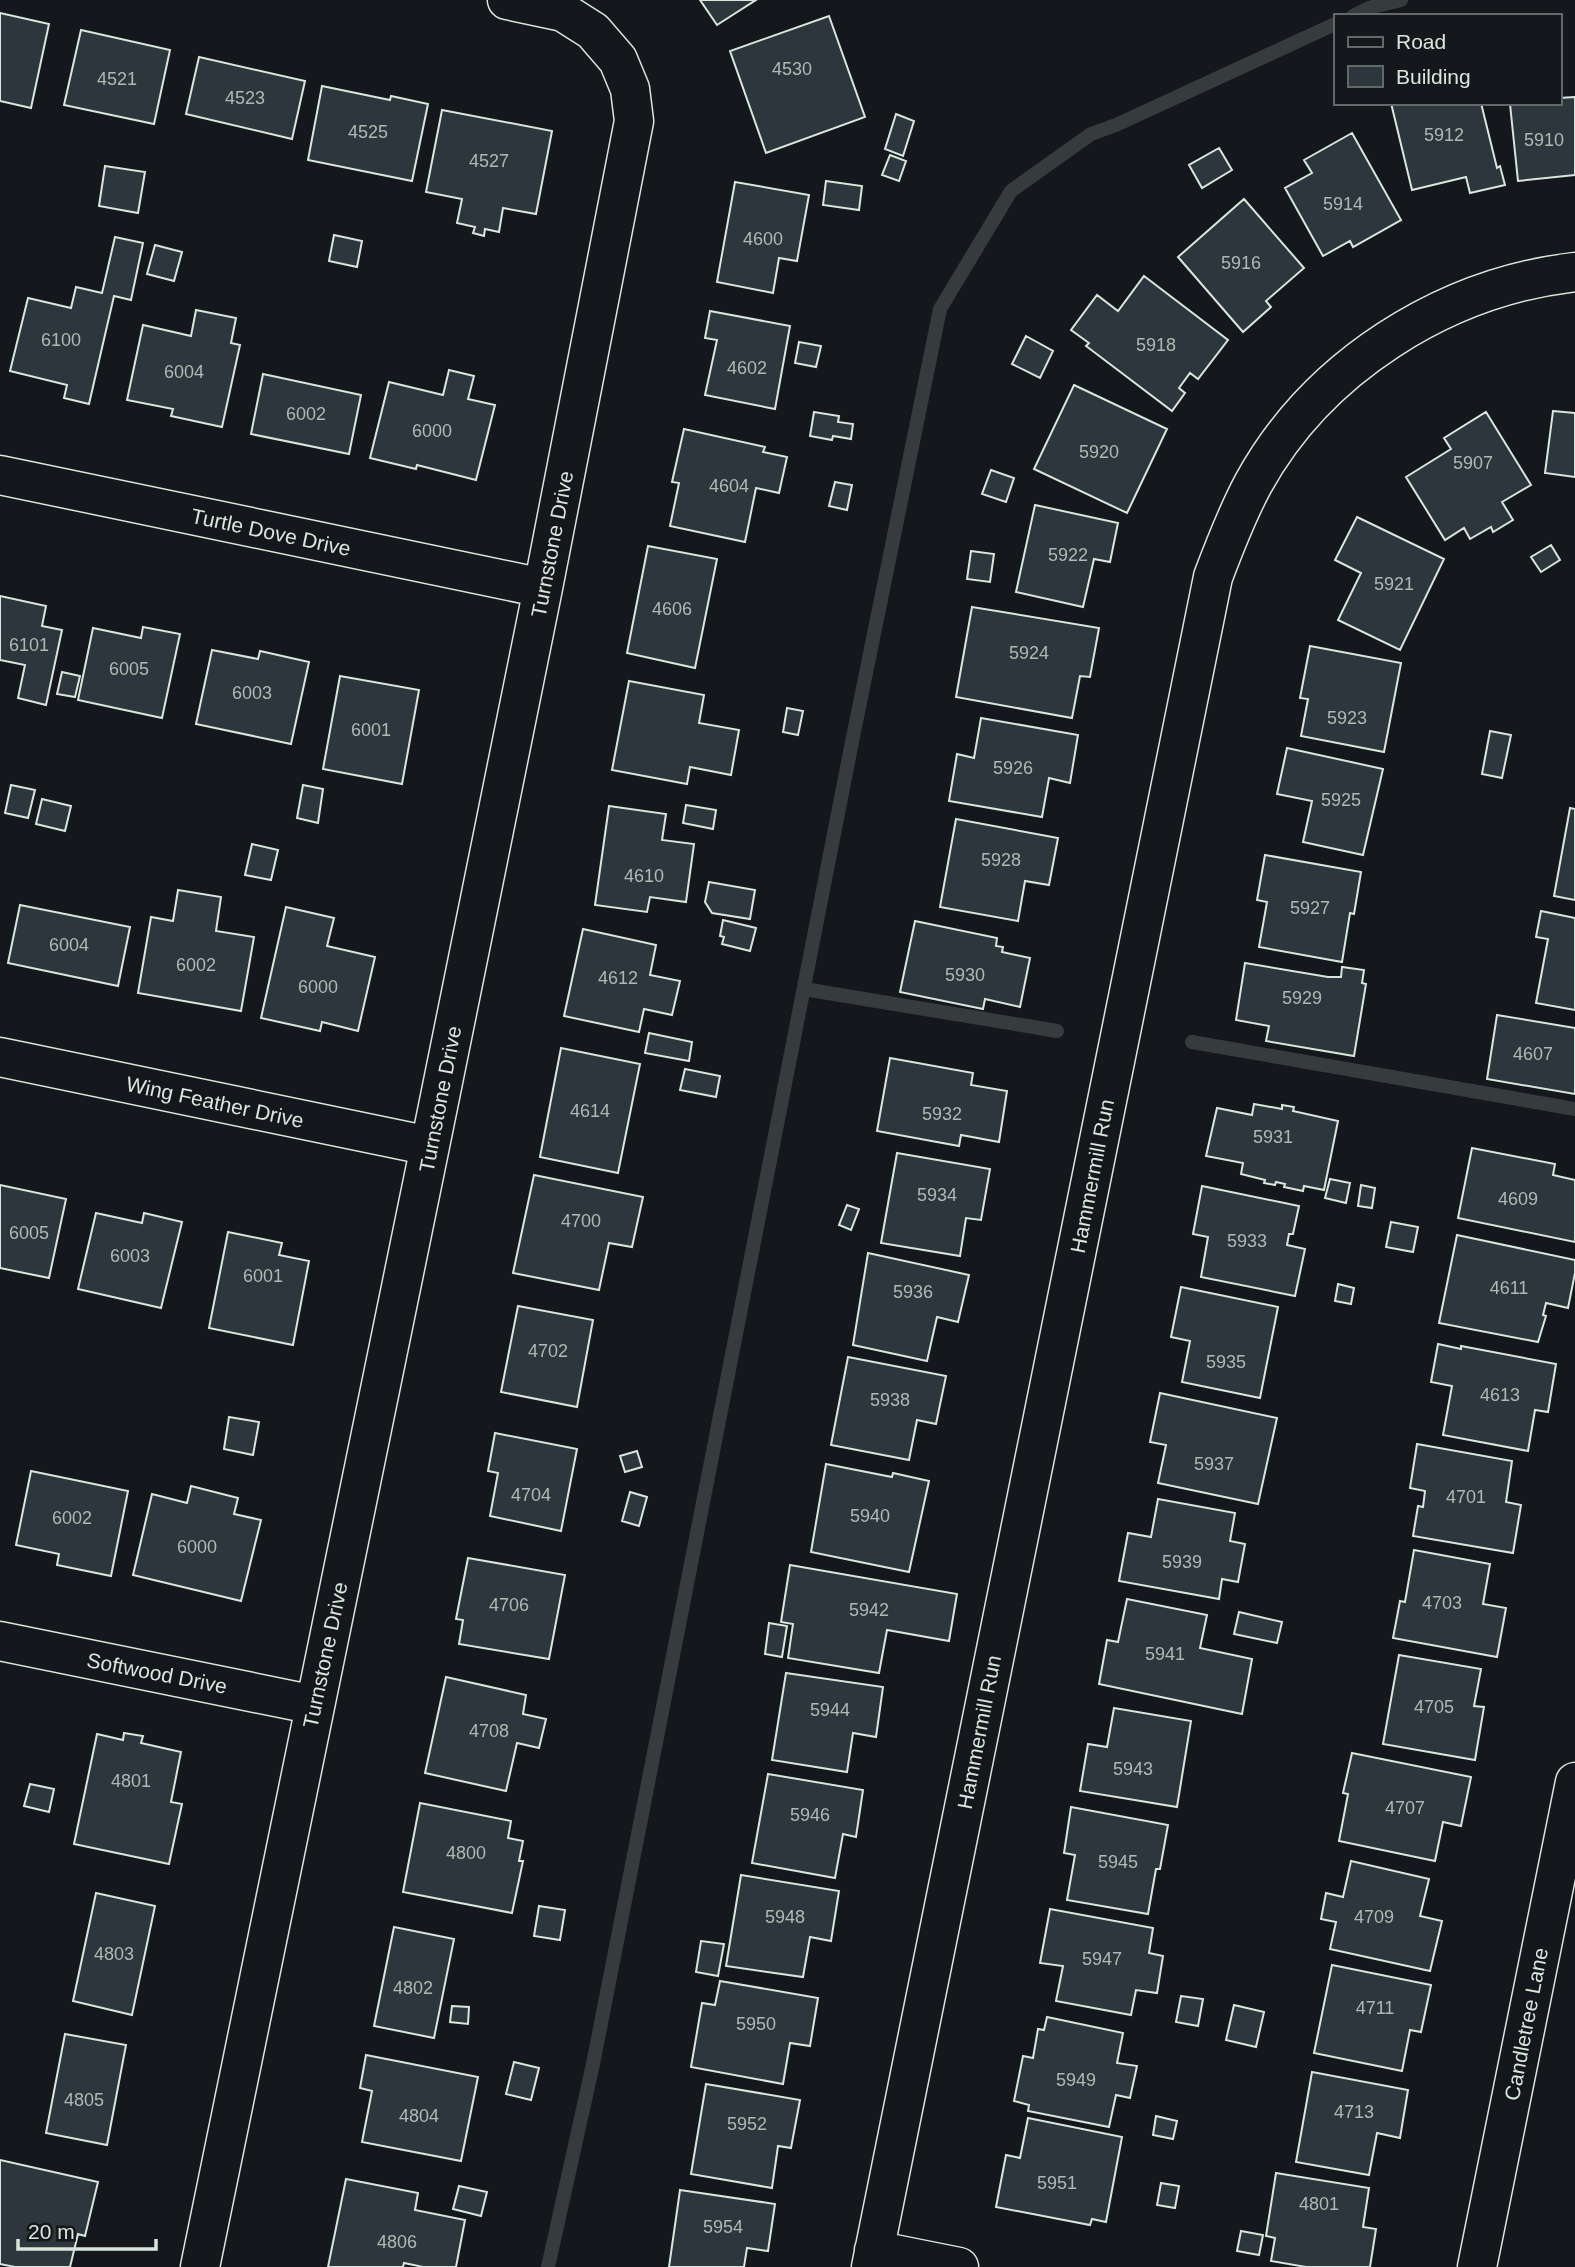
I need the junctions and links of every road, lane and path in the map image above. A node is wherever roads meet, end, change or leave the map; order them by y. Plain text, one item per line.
1 (507, 0) edge
2 (1575, 272) edge
3 (0, 475) edge
4 (543, 587) junction
5 (0, 1057) edge
6 (430, 1146) junction
7 (0, 1641) edge
8 (315, 1705) junction
9 (1575, 1782) edge
10 (873, 2258) edge
11 (200, 2267) edge
12 (959, 2267) edge
13 (1477, 2267) edge

1 - 4 street, Turnstone Drive
2 - 10 street, Hammermill Run
3 - 4 street, Turtle Dove Drive
4 - 6 street, Turnstone Drive
5 - 6 street, Wing Feather Drive
6 - 8 street, Turnstone Drive
7 - 8 street, Softwood Drive
8 - 11 street, Turnstone Drive
9 - 13 street, Candletree Lane
10 - 12 street

